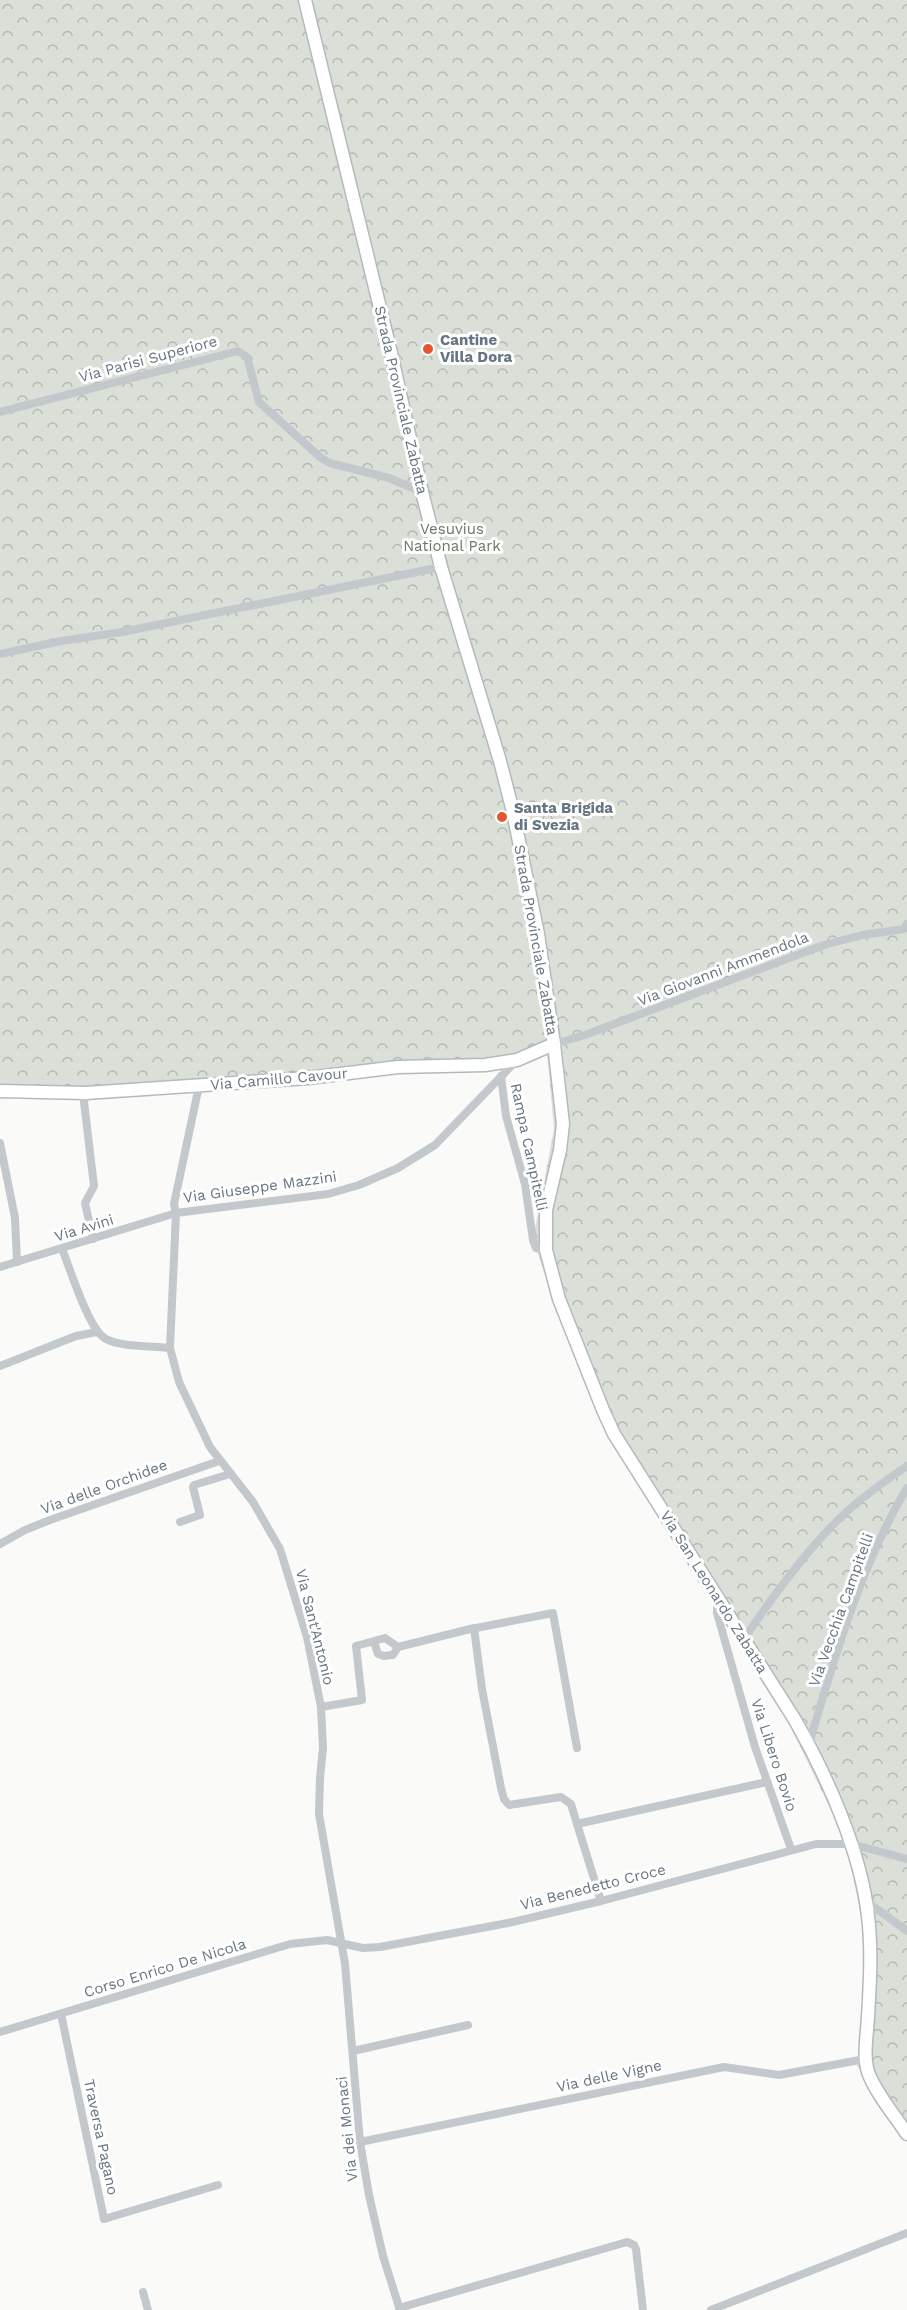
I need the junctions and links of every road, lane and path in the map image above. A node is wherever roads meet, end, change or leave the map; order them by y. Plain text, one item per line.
1 (305, 0) edge
2 (0, 412) edge
3 (422, 492) junction
4 (441, 567) junction
5 (0, 654) edge
6 (905, 927) edge
7 (554, 1044) junction
8 (517, 1060) junction
9 (501, 1076) junction
10 (199, 1086) junction
11 (0, 1091) edge
12 (86, 1094) junction
13 (0, 1143) edge
14 (176, 1213) junction
15 (93, 1239) junction
16 (62, 1249) junction
17 (546, 1250) junction
18 (17, 1262) junction
19 (0, 1268) edge
20 (97, 1332) junction
21 (170, 1348) junction
22 (0, 1366) edge
23 (219, 1461) junction
24 (907, 1466) edge
25 (230, 1474) junction
26 (907, 1488) edge
27 (180, 1522) dead end
28 (0, 1545) edge
29 (721, 1601) junction
30 (476, 1628) dead end
31 (744, 1639) junction
32 (374, 1642) junction
33 (398, 1647) junction
34 (321, 1707) junction
35 (809, 1744) junction
36 (577, 1748) dead end
37 (767, 1782) junction
38 (577, 1824) junction
39 (851, 1844) junction
40 (790, 1849) junction
41 (907, 1859) edge
42 (601, 1901) junction
43 (866, 1901) junction
44 (907, 1931) edge
45 (340, 1942) junction
46 (61, 2014) junction
47 (468, 2025) dead end
48 (0, 2032) edge
49 (353, 2051) junction
50 (865, 2059) junction
51 (907, 2134) edge
52 (360, 2142) junction
53 (218, 2185) dead end
54 (907, 2233) edge
55 (143, 2292) dead end
56 (400, 2309) edge
57 (148, 2310) edge
58 (643, 2310) edge
59 (711, 2310) edge

1 - 3 street, Strada Provinciale Zabatta
2 - 3 street, Via Parisi Superiore
3 - 4 street, Strada Provinciale Zabatta
4 - 5 street
4 - 7 street, Strada Provinciale Zabatta
6 - 7 street, Via Giovanni Ammendola
7 - 8 street, Via Camillo Cavour
7 - 17 street, Via San Leonardo Zabatta
8 - 9 street, Via Giuseppe Mazzini
8 - 10 street, Via Camillo Cavour
9 - 14 street, Via Giuseppe Mazzini
9 - 17 street, Rampa Campitelli
10 - 12 street, Via Camillo Cavour
10 - 14 street, Via Sant'Antonio
11 - 12 street, Via Camillo Cavour
12 - 15 street
13 - 18 street
14 - 15 street, Via Avini
14 - 21 street, Via Sant'Antonio
15 - 16 street, Via Avini
16 - 18 street, Via Avini
16 - 20 street
17 - 29 street, Via San Leonardo Zabatta
18 - 19 street, Via Avini
20 - 21 street
20 - 22 street
21 - 23 street, Via Sant'Antonio
23 - 25 street, Via Sant'Antonio
23 - 28 street, Via delle Orchidee
24 - 31 street
25 - 27 street
25 - 34 street, Via Sant'Antonio
26 - 35 street, Via Vecchia Campitelli
29 - 31 street, Via San Leonardo Zabatta
29 - 37 street, Via Libero Bovio
30 - 36 street
31 - 35 street, Via San Leonardo Zabatta
32 - 33 street
32 - 33 street
32 - 34 street
33 - 38 street
34 - 45 street, Via Sant'Antonio
35 - 39 street, Via San Leonardo Zabatta
37 - 38 street
37 - 40 street, Via Libero Bovio
38 - 42 street
39 - 40 street, Via Benedetto Croce
39 - 41 street, Via Benedetto Croce
39 - 43 street, Via San Leonardo Zabatta
40 - 42 street, Via Benedetto Croce
42 - 45 street, Via Benedetto Croce
43 - 44 street
43 - 50 street, Via San Leonardo Zabatta
45 - 46 street, Corso Enrico De Nicola
45 - 49 street, Via dei Monaci
46 - 48 street, Corso Enrico De Nicola
46 - 53 street, Traversa Pagano
47 - 49 street
49 - 52 street, Via dei Monaci
50 - 51 street, Via San Leonardo Zabatta
50 - 52 street, Via delle Vigne
52 - 56 street, Via dei Monaci
54 - 59 street
55 - 57 street
56 - 58 street

